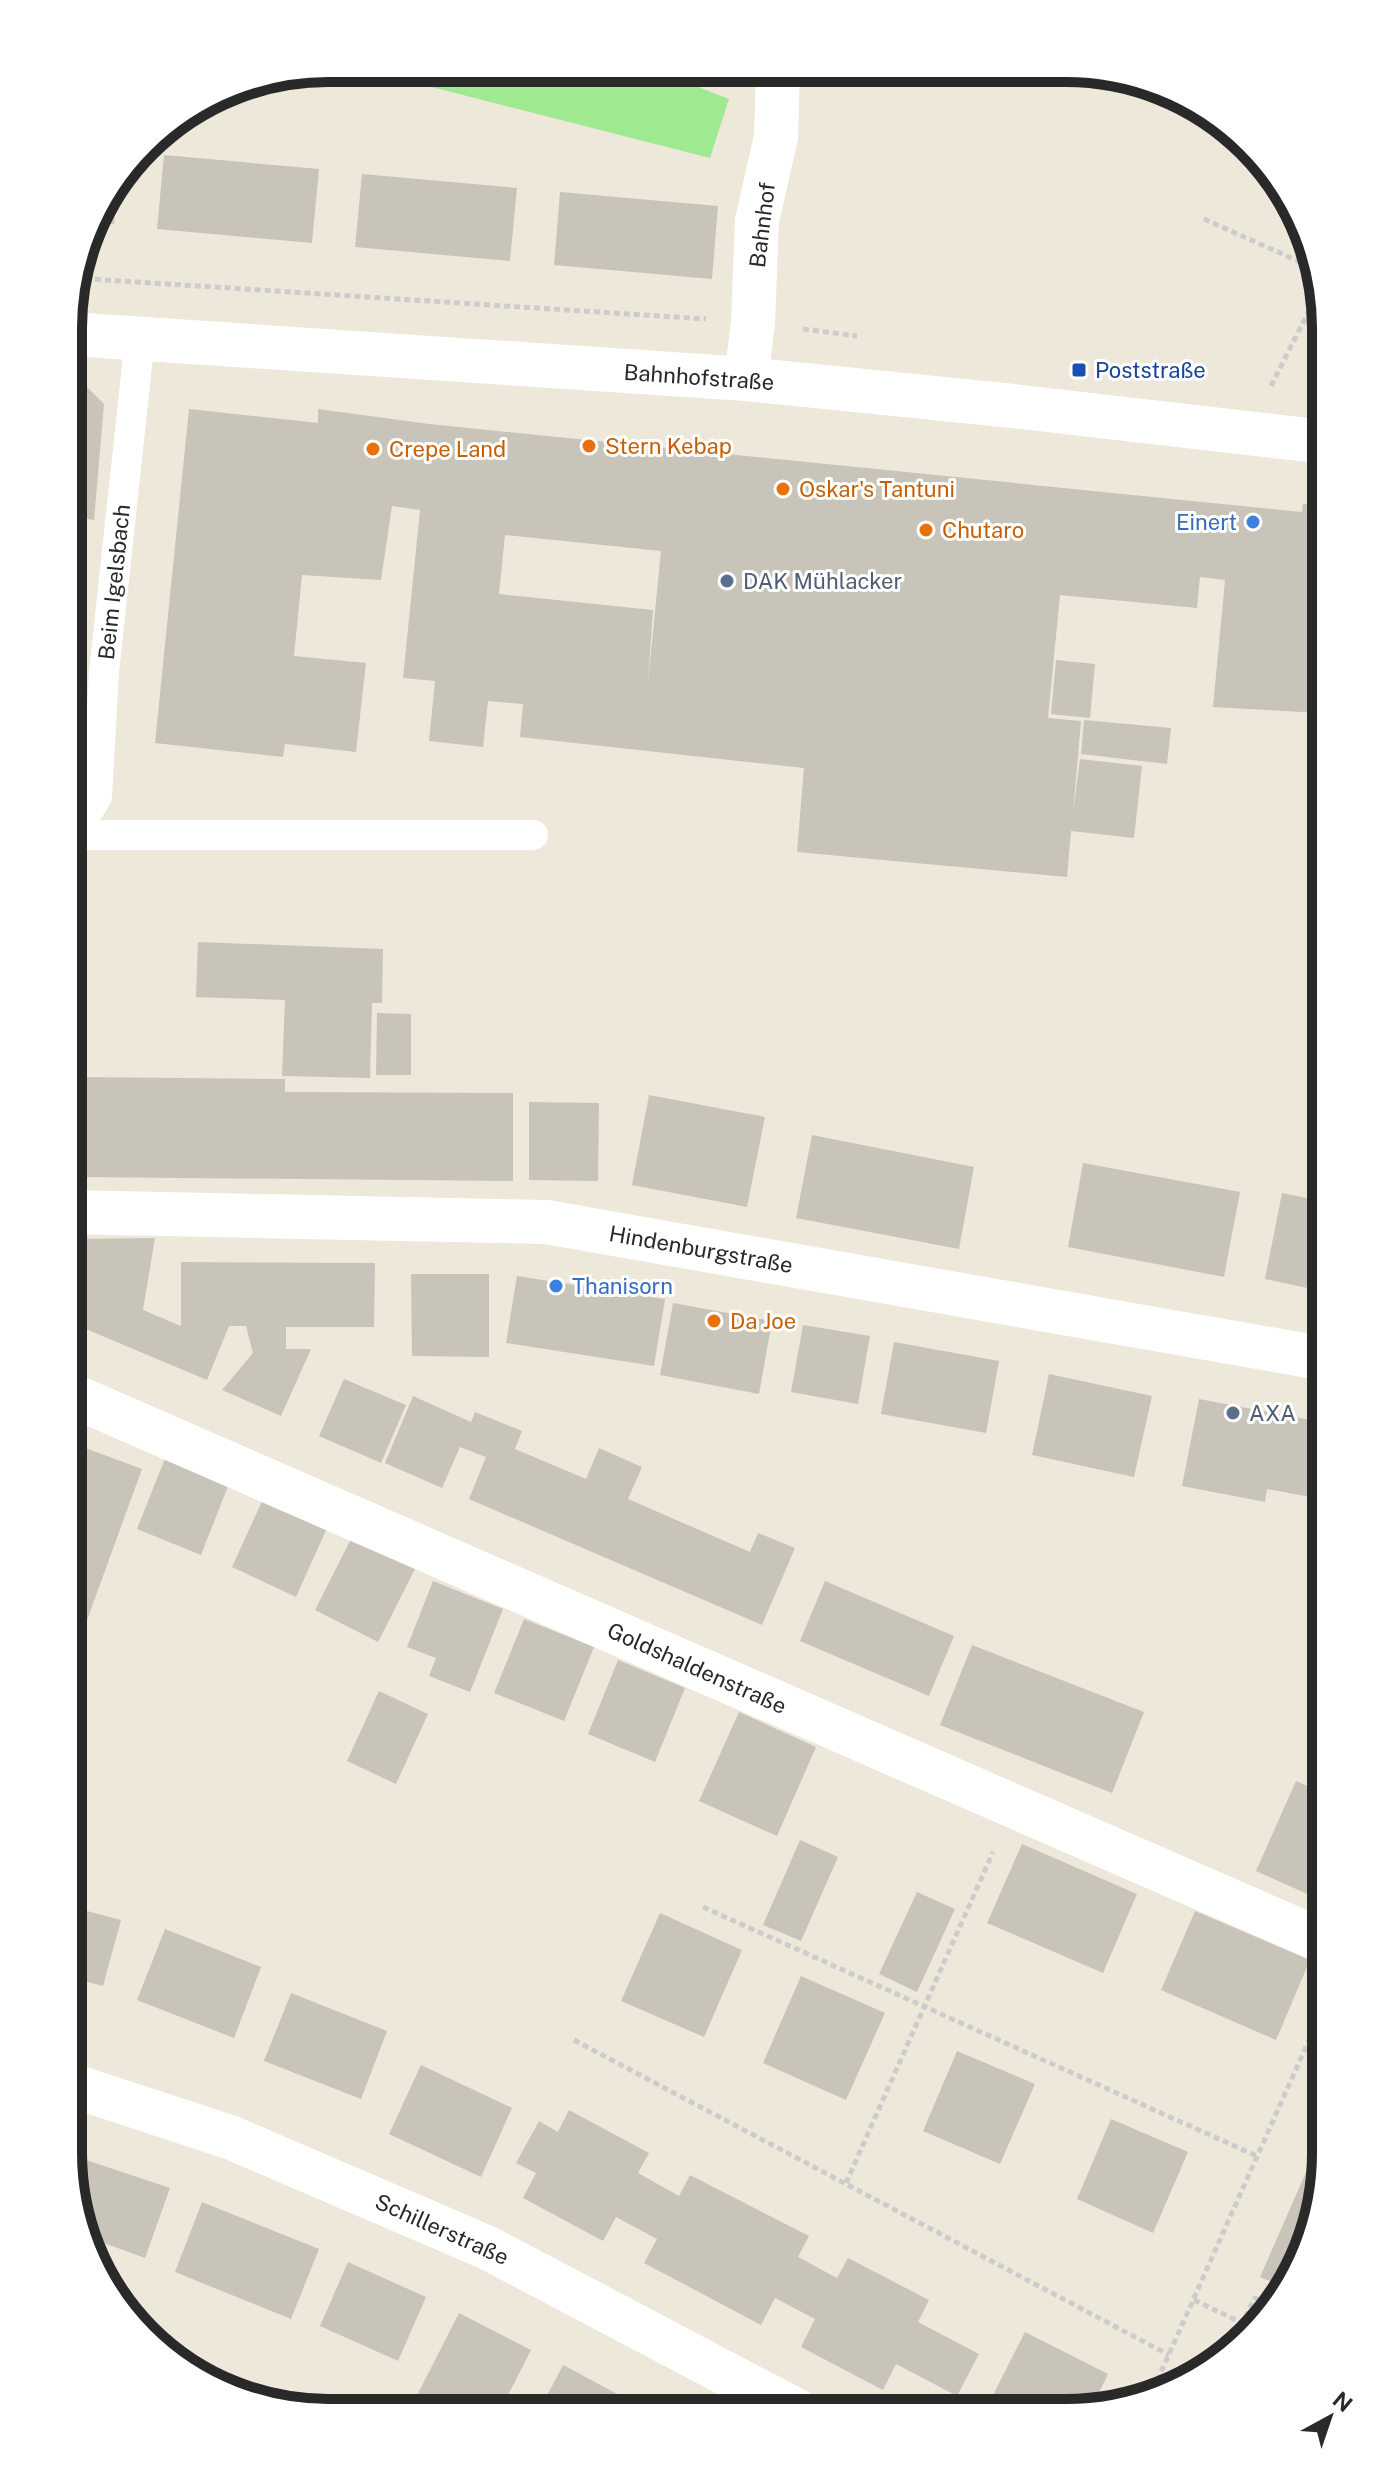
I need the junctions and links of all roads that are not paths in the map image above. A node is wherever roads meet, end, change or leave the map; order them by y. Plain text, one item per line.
1 (778, 82) edge
2 (82, 335) edge
3 (140, 338) junction
4 (746, 379) junction
5 (1312, 440) edge
6 (83, 798) edge
7 (82, 835) edge
8 (533, 835) dead end
9 (82, 1212) edge
10 (1311, 1356) edge
11 (82, 1400) edge
12 (1311, 1936) edge
13 (82, 2089) edge
14 (774, 2399) edge

1 - 4 street, Bahnhof
2 - 3 street, Bahnhofstraße
3 - 4 street, Bahnhofstraße
3 - 6 lane, Beim Igelsbach
4 - 5 street, Bahnhofstraße
7 - 8 lane
9 - 10 street, Hindenburgstraße
11 - 12 street, Goldshaldenstraße
13 - 14 street, Schillerstraße

